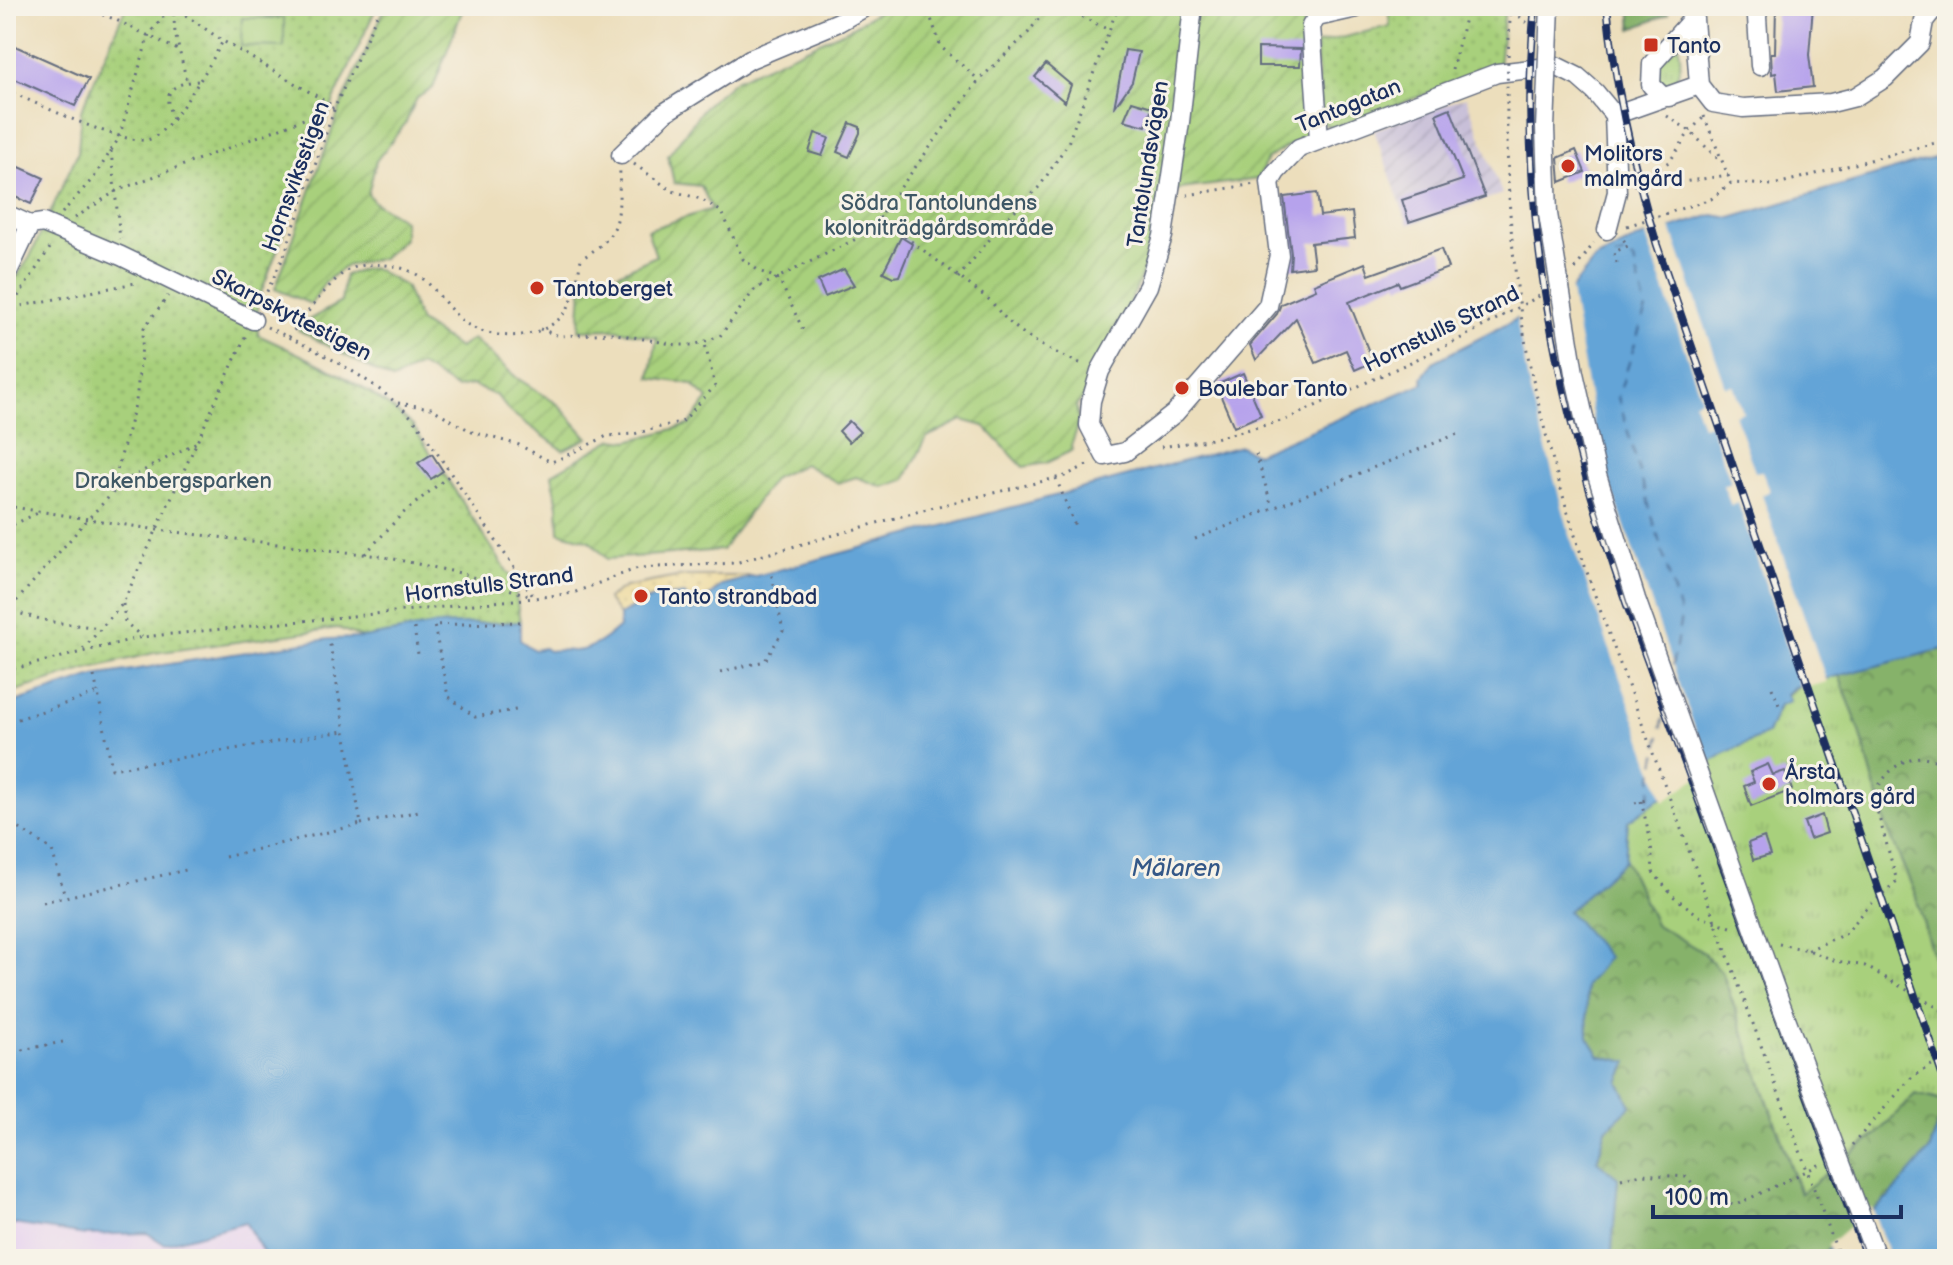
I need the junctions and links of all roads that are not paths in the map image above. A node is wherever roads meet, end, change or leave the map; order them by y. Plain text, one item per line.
1 (867, 6) edge
2 (1193, 6) edge
3 (1550, 6) edge
4 (1759, 6) edge
5 (1936, 6) edge
6 (1357, 8) dead end
7 (1694, 11) edge
8 (1760, 66) dead end
9 (1699, 85) junction
10 (1669, 97) junction
11 (1614, 115) junction
12 (1319, 139) junction
13 (621, 155) road end
14 (6, 214) edge
15 (30, 225) junction
16 (1616, 234) road end
17 (6, 276) edge
18 (253, 320) road end
19 (1125, 452) joint
20 (1877, 1259) edge

1 - 13 street
2 - 19 street, Tantolundsvägen
3 - 20 street, bridge
4 - 8 street
5 - 9 street
6 - 12 street
7 - 9 street
7 - 10 street
9 - 10 street
10 - 11 street
11 - 12 street, Tantogatan
11 - 16 street
12 - 19 street, Tantogatan
14 - 15 street, Skarpskyttestigen
15 - 17 street
15 - 18 street, Skarpskyttestigen

